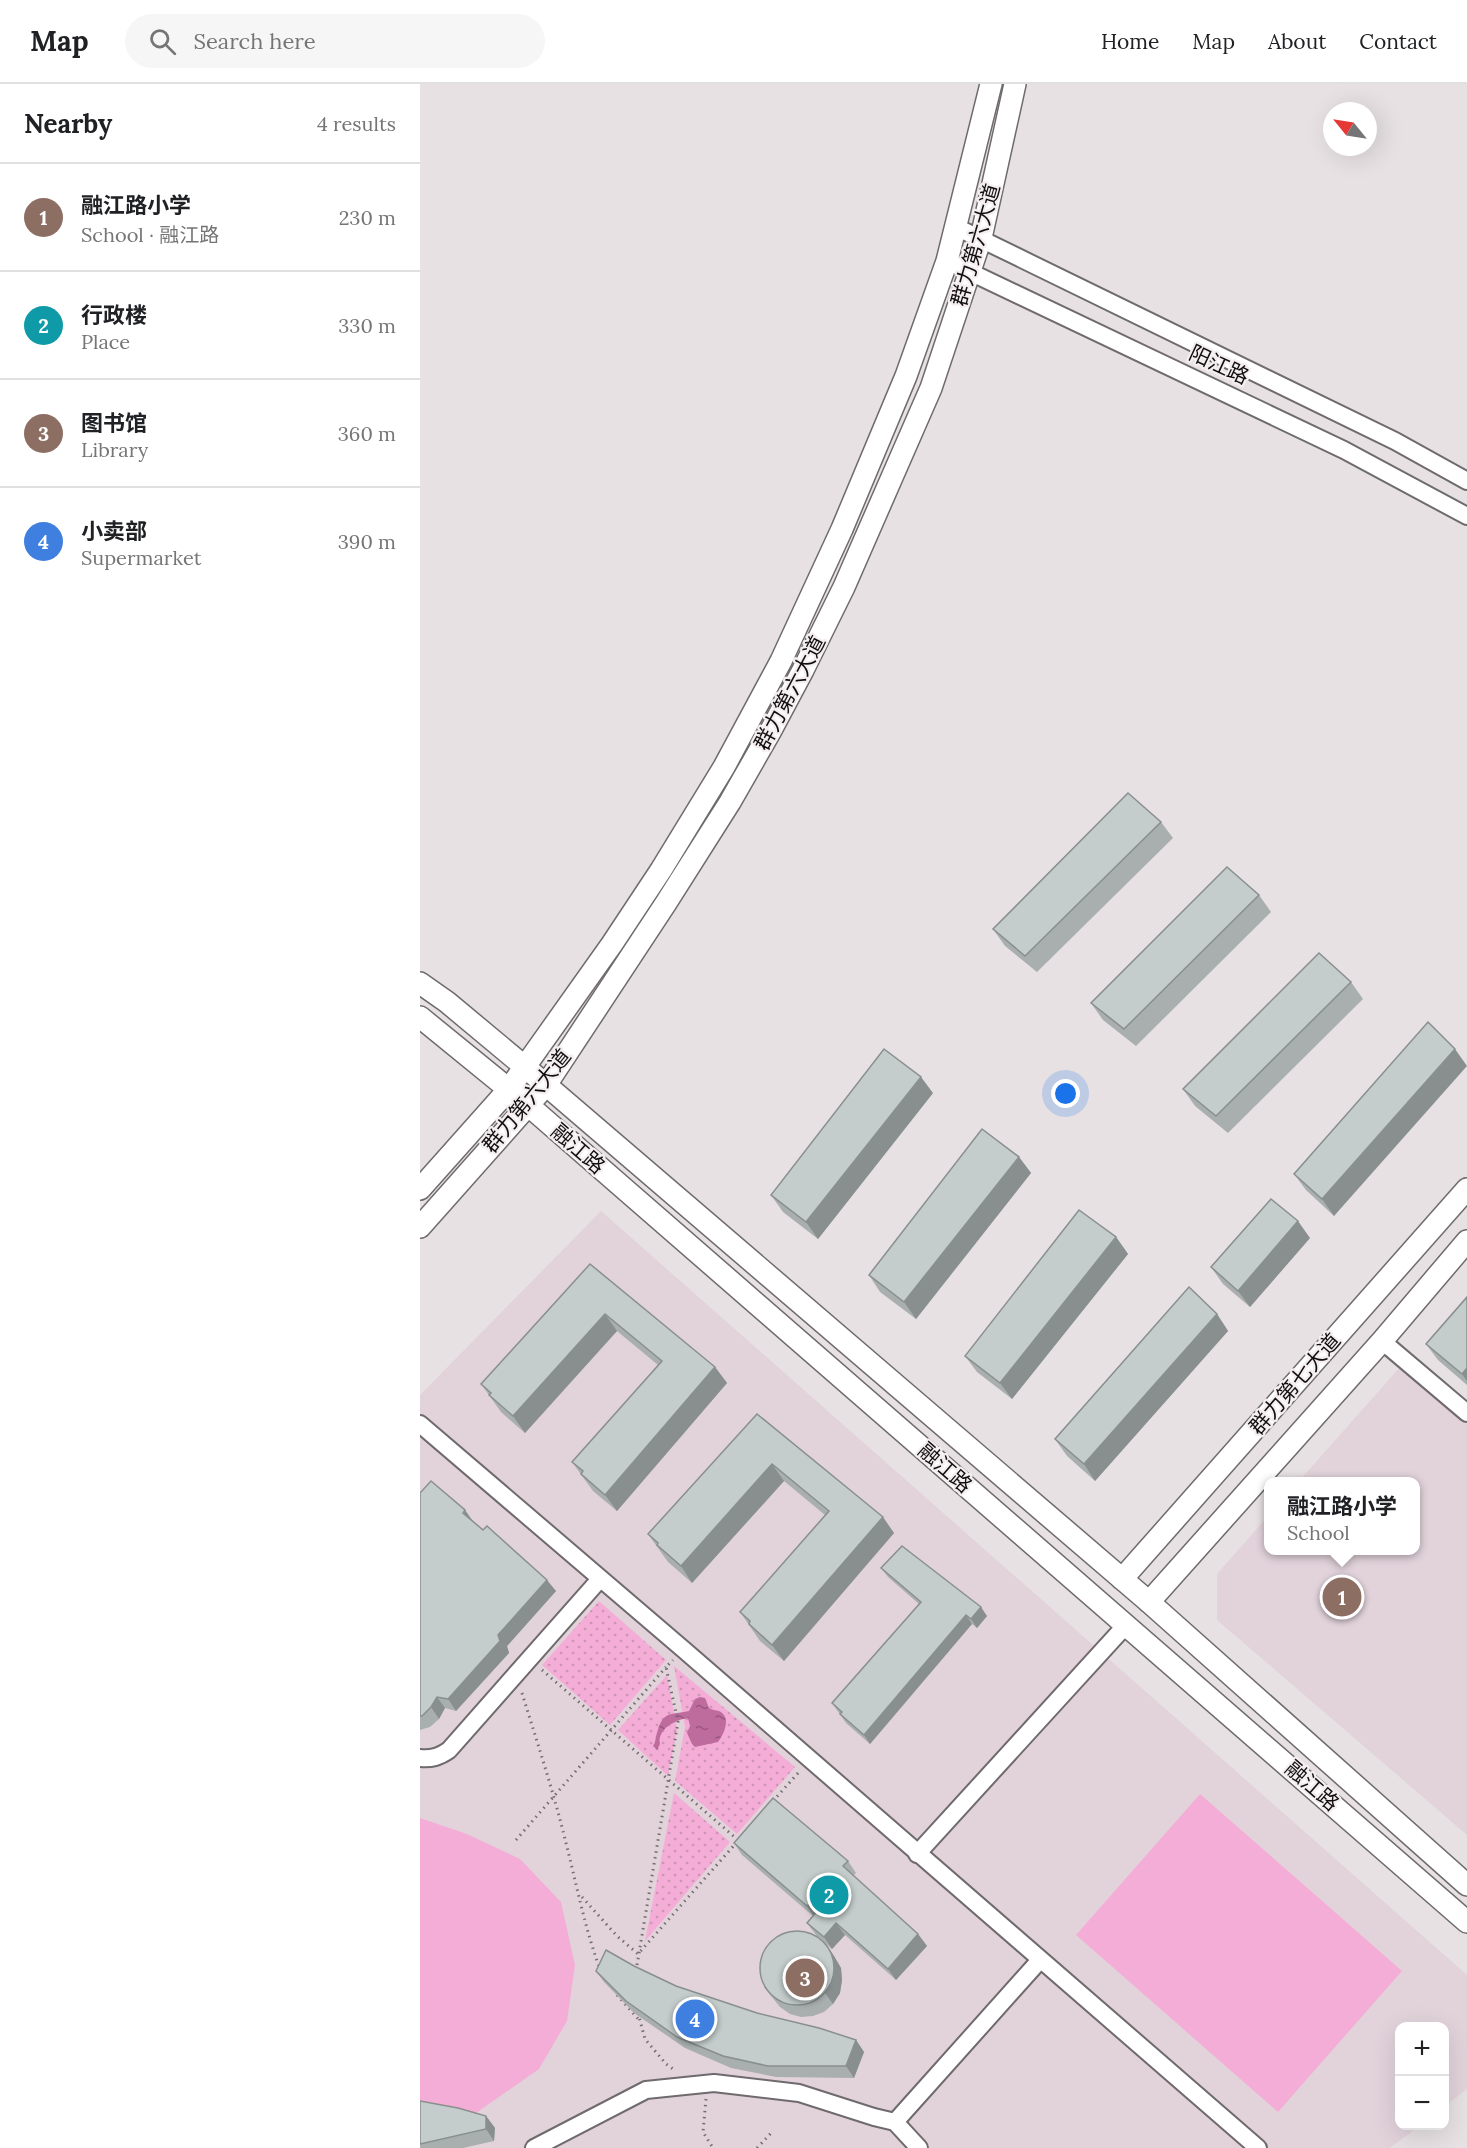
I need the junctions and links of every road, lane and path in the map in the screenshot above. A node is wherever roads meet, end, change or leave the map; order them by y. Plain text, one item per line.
1 (991, 84) edge
2 (1015, 84) edge
3 (956, 227) junction
4 (981, 238) junction
5 (947, 261) junction
6 (971, 272) junction
7 (1467, 481) edge
8 (1467, 516) edge
9 (420, 983) edge
10 (420, 1017) edge
11 (525, 1067) junction
12 (546, 1084) junction
13 (509, 1089) junction
14 (528, 1105) junction
15 (420, 1189) edge
16 (1467, 1189) edge
17 (420, 1227) edge
18 (1467, 1240) edge
19 (1382, 1341) junction
20 (1467, 1413) edge
21 (423, 1433) edge
22 (600, 1578) junction
23 (1122, 1579) junction
24 (1149, 1602) junction
25 (1126, 1624) junction
26 (682, 1649) junction
27 (529, 1659) junction
28 (666, 1667) junction
29 (516, 1675) junction
30 (611, 1730) junction
31 (420, 1758) edge
32 (810, 1760) junction
33 (668, 1780) junction
34 (555, 1797) junction
35 (770, 1804) edge
36 (516, 1840) dead end
37 (917, 1854) junction
38 (1467, 1885) edge
39 (580, 1895) junction
40 (1467, 1922) edge
41 (638, 1954) junction
42 (1040, 1960) junction
43 (601, 1972) edge
44 (636, 1974) edge
45 (613, 1990) edge
46 (636, 2004) edge
47 (641, 2023) junction
48 (695, 2085) junction
49 (895, 2122) junction
50 (772, 2132) dead end
51 (534, 2148) edge
52 (713, 2148) edge
53 (757, 2148) edge
54 (919, 2148) edge
55 (1258, 2148) edge

1 - 3 main road, 群力第六大道
2 - 4 main road, 群力第六大道
3 - 4 street, 阳江路
3 - 5 main road, 群力第六大道
4 - 6 main road, 群力第六大道
4 - 7 street, 阳江路
5 - 6 street, 阳江路
5 - 11 main road, 群力第六大道
6 - 8 street, 阳江路
6 - 12 main road, 群力第六大道
9 - 11 main road, 融江路
10 - 13 main road, 融江路
11 - 12 main road, 融江路
11 - 13 main road, 群力第六大道
12 - 14 main road, 群力第六大道
12 - 23 main road, 融江路
13 - 14 main road, 融江路
13 - 15 main road, 群力第六大道
14 - 17 main road, 群力第六大道
14 - 25 main road, 融江路
16 - 23 main road, 群力第七大道
18 - 19 main road, 群力第七大道
19 - 20 street
19 - 24 main road, 群力第七大道
21 - 22 street
22 - 26 street
22 - 27 street
23 - 24 main road, 融江路
24 - 38 main road, 融江路
25 - 37 street
25 - 40 main road, 融江路
26 - 28 path
26 - 32 street
27 - 29 street
27 - 30 path
28 - 30 path
28 - 33 path
29 - 31 street
29 - 34 path
30 - 33 path
30 - 34 path
32 - 35 path
32 - 37 street
33 - 41 path
33 - 41 path
34 - 36 path
34 - 39 path
37 - 42 street
39 - 41 path
39 - 43 path
41 - 44 path
42 - 49 street
42 - 55 street
45 - 47 path
46 - 47 path
47 - 48 path
48 - 49 street
48 - 51 street
48 - 52 path
49 - 54 street
50 - 53 path

